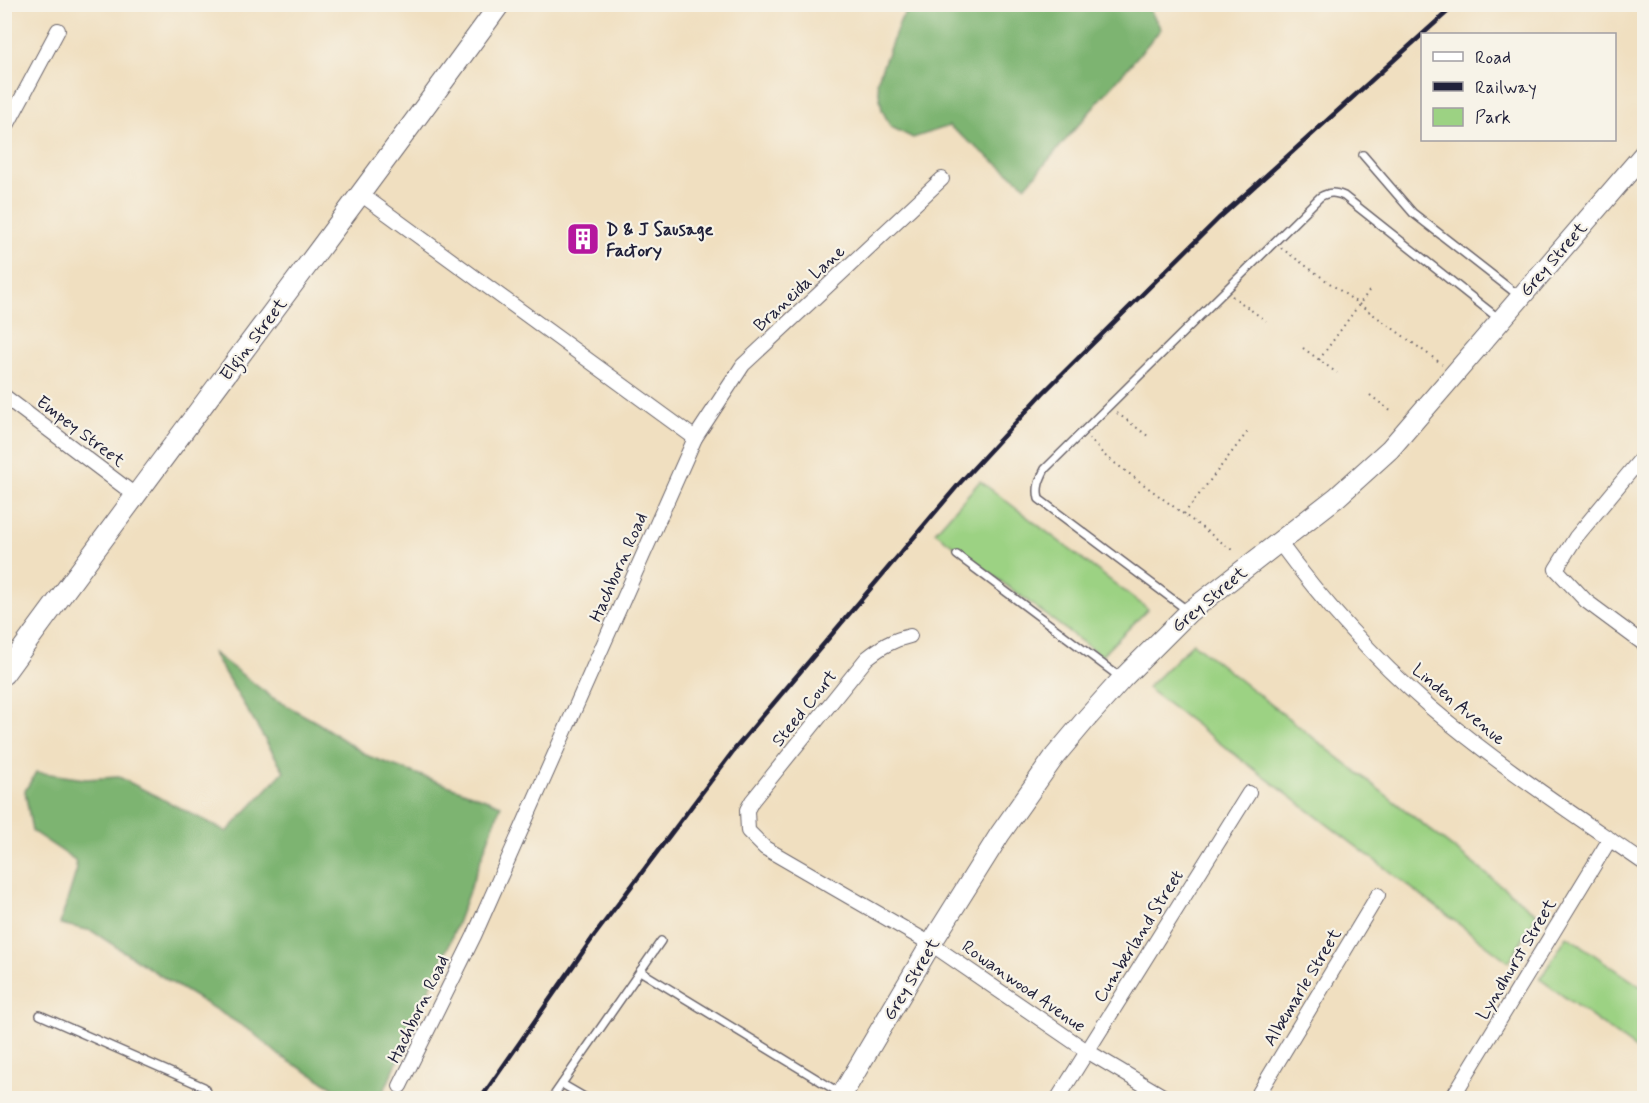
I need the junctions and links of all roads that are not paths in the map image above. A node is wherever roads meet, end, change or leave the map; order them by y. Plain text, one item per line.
1 (500, 4) edge
2 (58, 30) dead end
3 (4, 132) edge
4 (1644, 154) edge
5 (1363, 155) dead end
6 (942, 178) dead end
7 (362, 195) junction
8 (1520, 297) junction
9 (1501, 320) junction
10 (4, 396) edge
11 (695, 438) junction
12 (1644, 455) edge
13 (135, 495) junction
14 (1279, 542) junction
15 (957, 555) dead end
16 (1190, 612) junction
17 (910, 636) dead end
18 (1644, 644) edge
19 (4, 674) edge
20 (1122, 679) junction
21 (1249, 793) dead end
22 (746, 822) joint
23 (1610, 839) junction
24 (1644, 863) edge
25 (1378, 895) dead end
26 (661, 941) dead end
27 (931, 944) junction
28 (640, 970) junction
29 (40, 1015) dead end
30 (1087, 1051) junction
31 (562, 1084) junction
32 (400, 1086) dead end
33 (841, 1096) edge
34 (209, 1098) edge
35 (552, 1098) edge
36 (586, 1098) edge
37 (1058, 1098) edge
38 (1166, 1098) edge
39 (1256, 1098) edge
40 (1452, 1098) edge

1 - 7 street, Elgin Street
2 - 3 street
4 - 8 street, Grey Street
5 - 8 lane
6 - 11 street, Braneida Lane
7 - 11 street
7 - 13 street, Elgin Street
8 - 9 street, Grey Street
9 - 14 street, Grey Street
9 - 16 lane
10 - 13 street, Empey Street
11 - 32 street, Hachborn Road
12 - 18 street
13 - 19 street, Elgin Street
14 - 16 street, Grey Street
14 - 23 street, Linden Avenue
15 - 20 lane
16 - 20 street, Grey Street
17 - 22 street, Steed Court
20 - 27 street, Grey Street
21 - 30 street, Cumberland Street
22 - 27 street, Rowanwood Avenue
23 - 24 street, Linden Avenue
23 - 40 street, Lyndhurst Street
25 - 39 street, Albemarle Street
26 - 28 lane
27 - 30 street, Rowanwood Avenue
27 - 33 street, Grey Street
28 - 31 lane
28 - 33 lane
29 - 34 lane
30 - 37 street, Cumberland Street
30 - 38 street, Rowanwood Avenue
31 - 35 lane
31 - 36 lane

